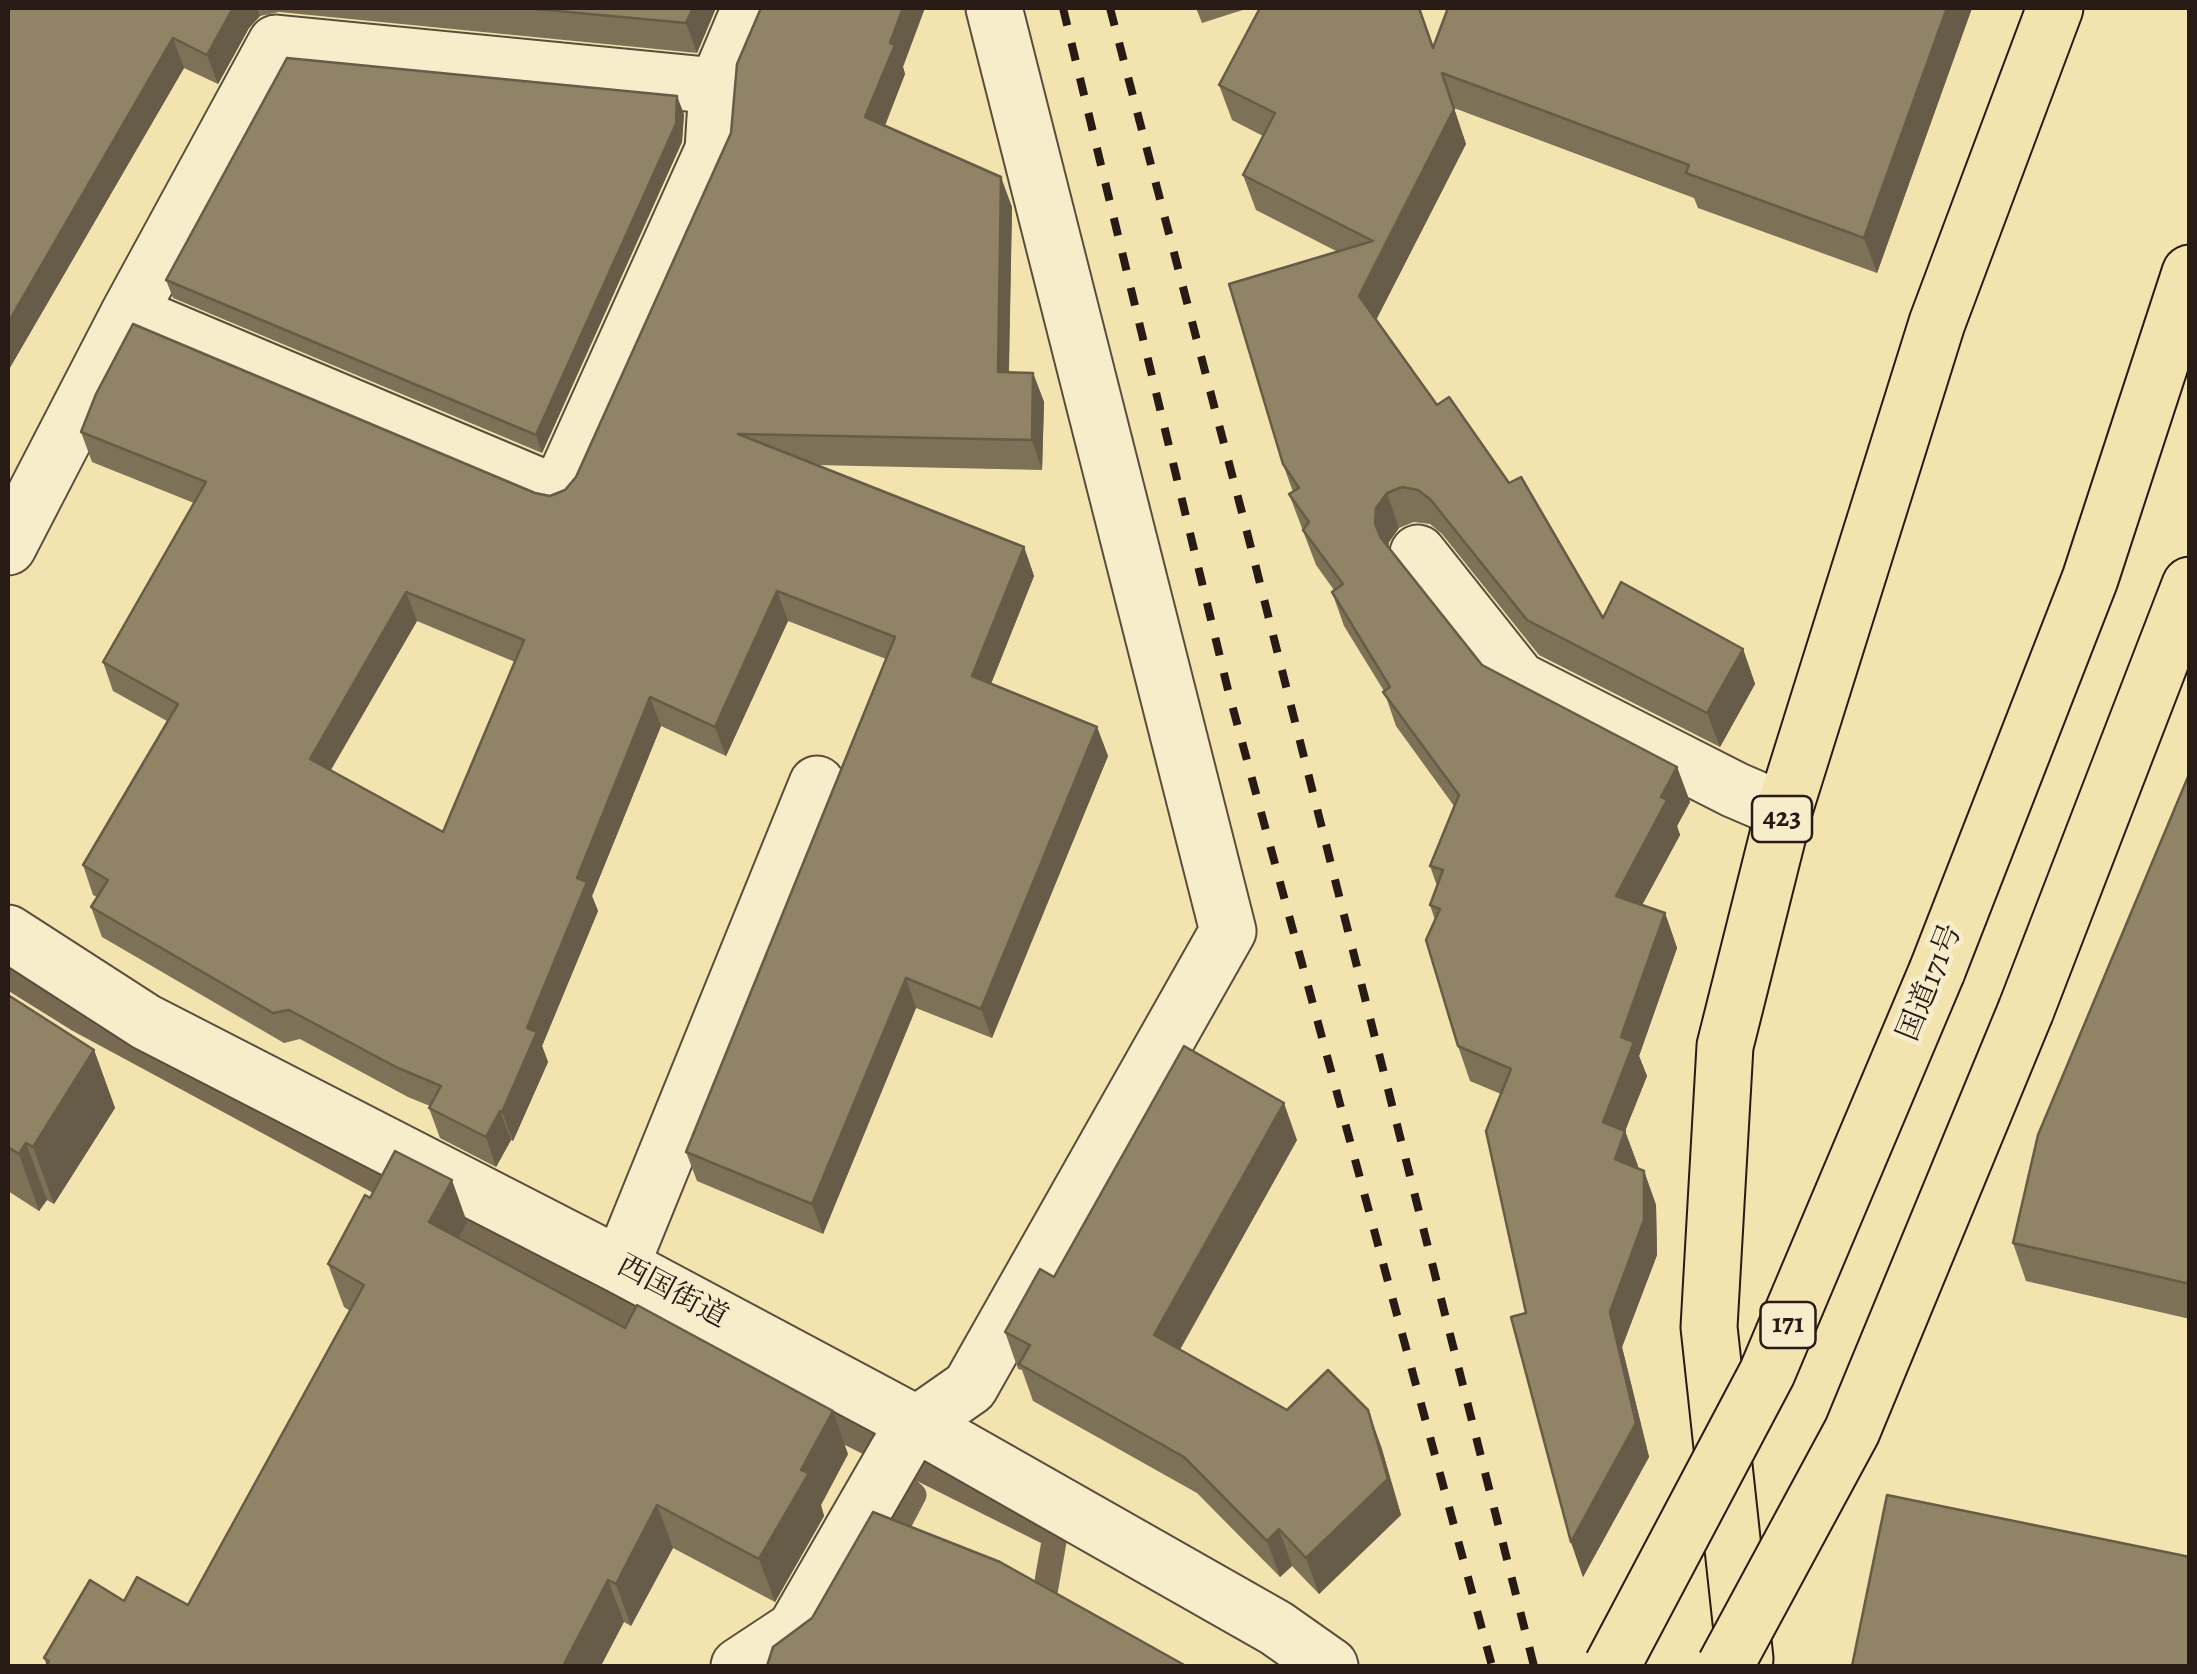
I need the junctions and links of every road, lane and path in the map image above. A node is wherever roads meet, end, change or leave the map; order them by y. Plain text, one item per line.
1 (750, 8) edge
2 (994, 8) edge
3 (2055, 8) edge
4 (717, 86) junction
5 (2190, 273) edge
6 (128, 313) junction
7 (8, 548) edge
8 (1418, 553) dead end
9 (2190, 585) edge
10 (818, 784) dead end
11 (1784, 812) junction
12 (8, 933) edge
13 (621, 1266) junction
14 (900, 1450) junction
15 (1268, 1648) edge
16 (739, 1666) edge
17 (1330, 1666) edge
18 (1612, 1666) edge
19 (1725, 1666) edge
20 (1746, 1666) edge

1 - 4 street
2 - 14 street
3 - 11 highway, 423
4 - 6 street
4 - 6 street
5 - 18 highway, 国道171号 / 171, bridge
6 - 7 street
8 - 11 street
9 - 19 highway, bridge
10 - 13 street
11 - 20 highway, 423
12 - 13 street, 西国街道
13 - 14 street, 西国街道
14 - 15 street, 西国街道
14 - 16 street
15 - 17 street, 西国街道

